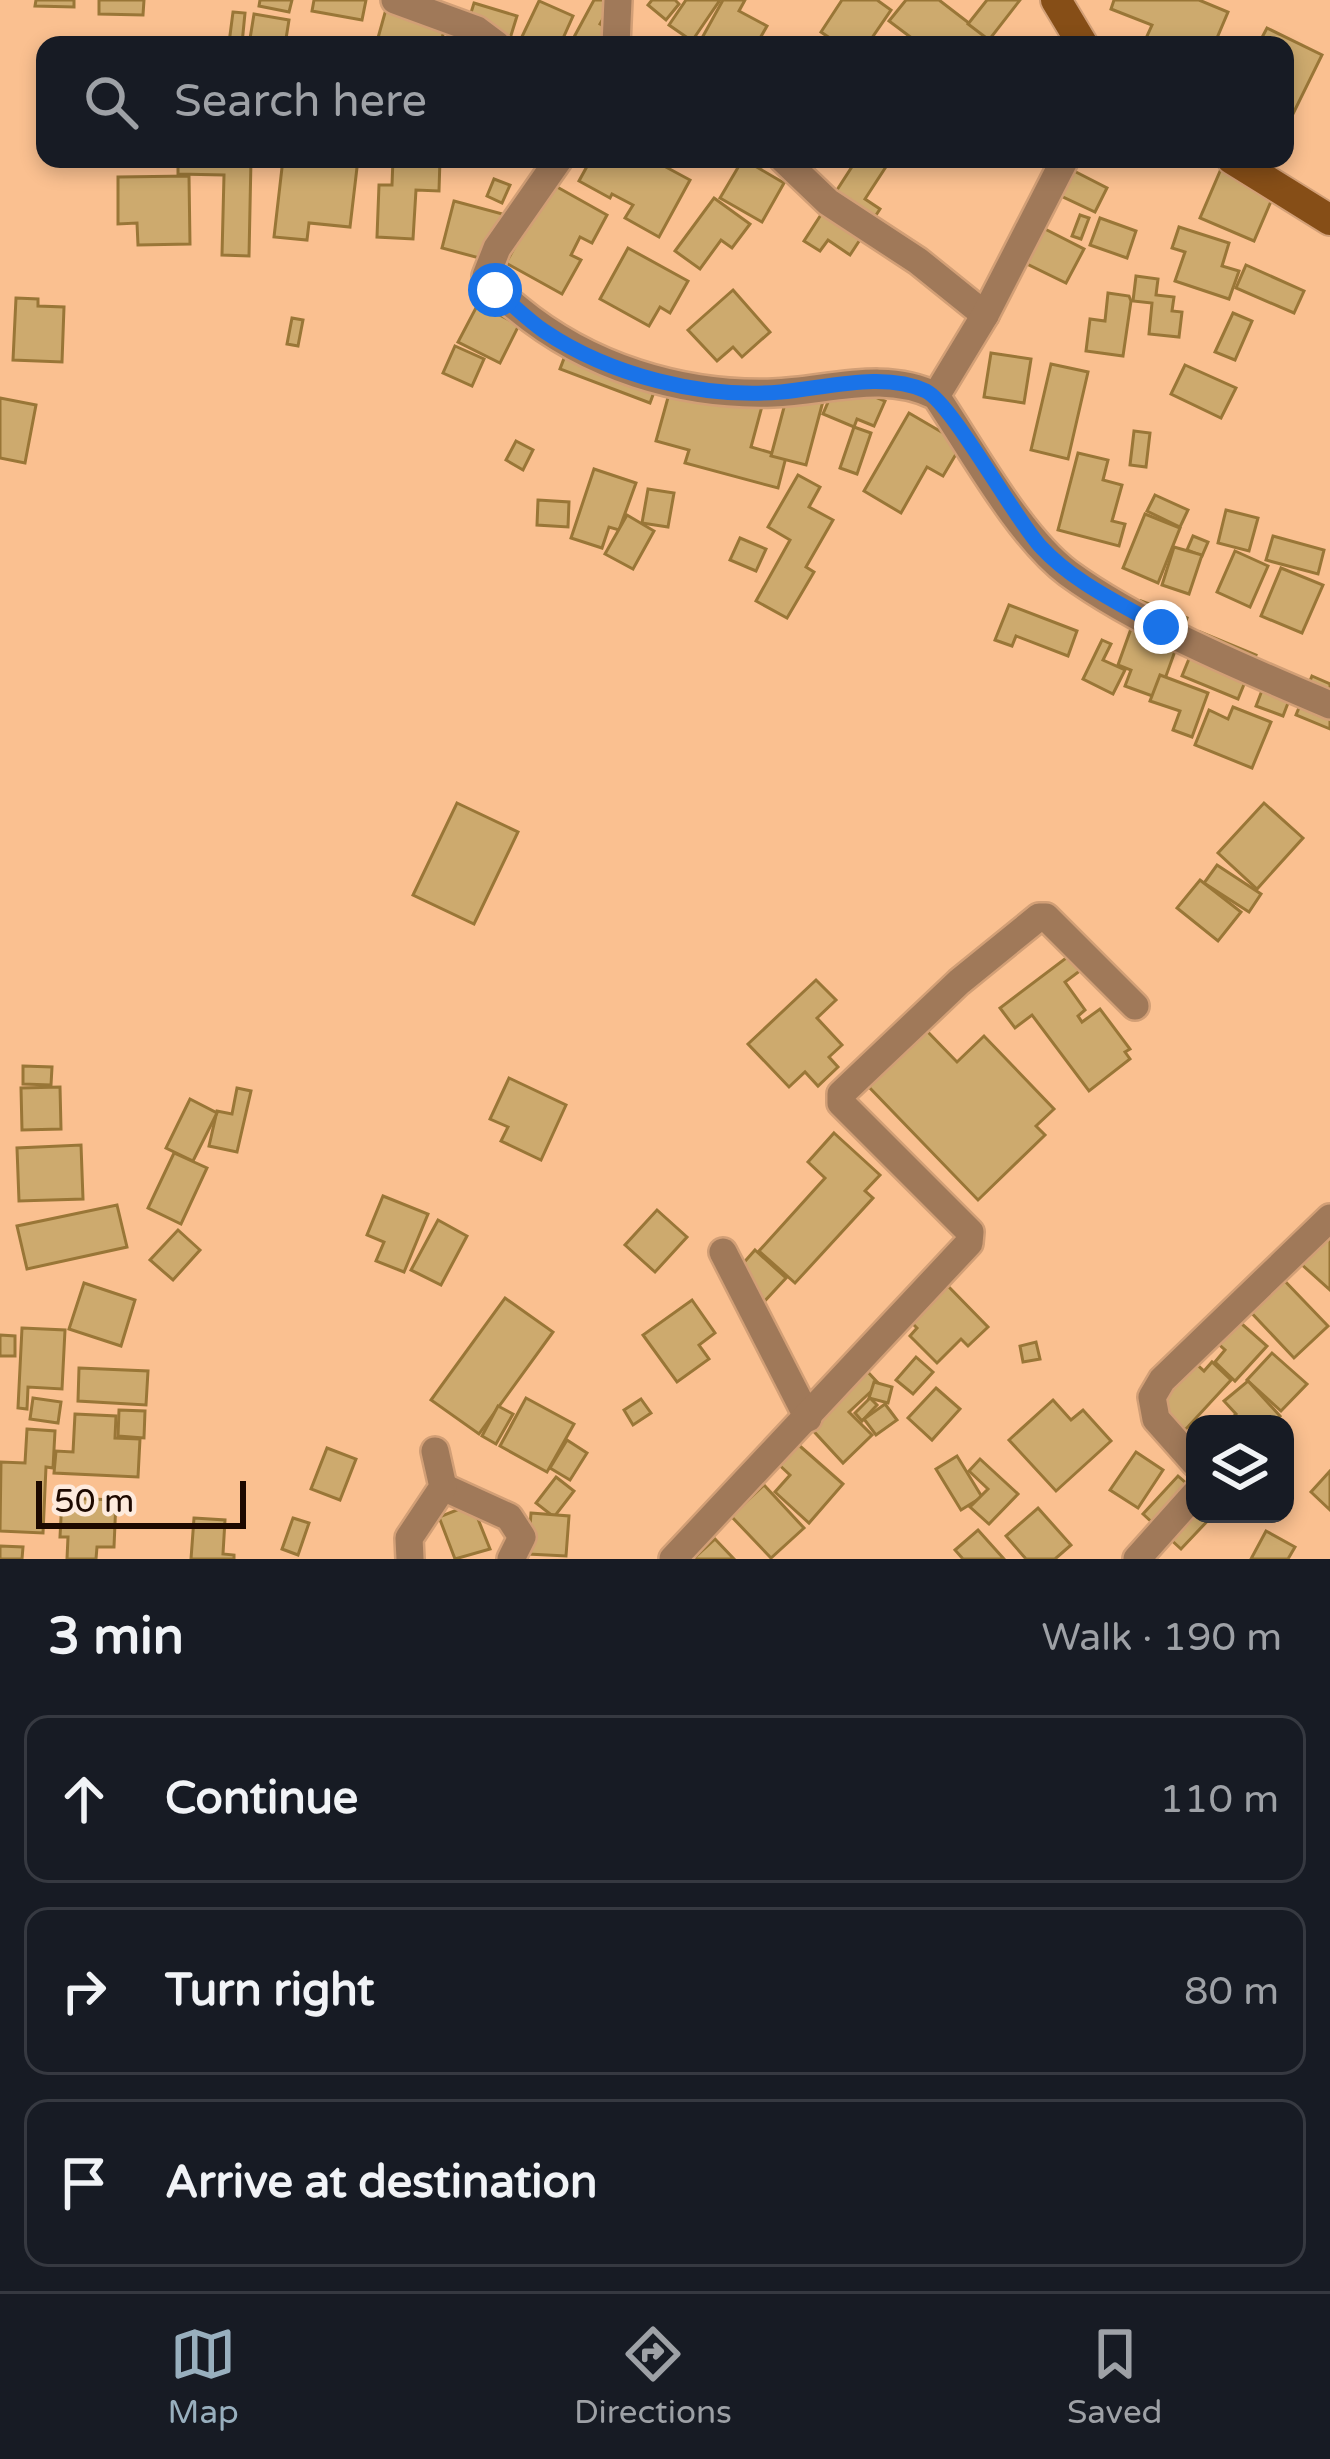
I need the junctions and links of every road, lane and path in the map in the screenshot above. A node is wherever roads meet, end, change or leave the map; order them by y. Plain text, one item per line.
1 (395, 0) edge
2 (618, 0) edge
3 (1056, 0) edge
4 (486, 36) edge
5 (623, 36) edge
6 (1078, 36) edge
7 (553, 168) edge
8 (792, 168) edge
9 (1060, 168) edge
10 (1246, 168) edge
11 (1330, 220) edge
12 (985, 315) junction
13 (936, 396) junction
14 (1330, 706) edge
15 (1135, 1006) dead end
16 (1330, 1218) edge
17 (723, 1252) dead end
18 (808, 1418) junction
19 (435, 1451) dead end
20 (1186, 1453) edge
21 (443, 1487) junction
22 (1186, 1504) edge
23 (410, 1559) edge
24 (511, 1559) edge
25 (673, 1559) edge
26 (1137, 1559) edge

1 - 4 street
2 - 5 street
3 - 6 street
7 - 13 street
8 - 12 street
9 - 12 street
10 - 11 street
12 - 13 street
13 - 14 street
15 - 18 street
16 - 20 street
17 - 18 street
18 - 25 street
19 - 21 street
21 - 23 street
21 - 24 street
22 - 26 street

